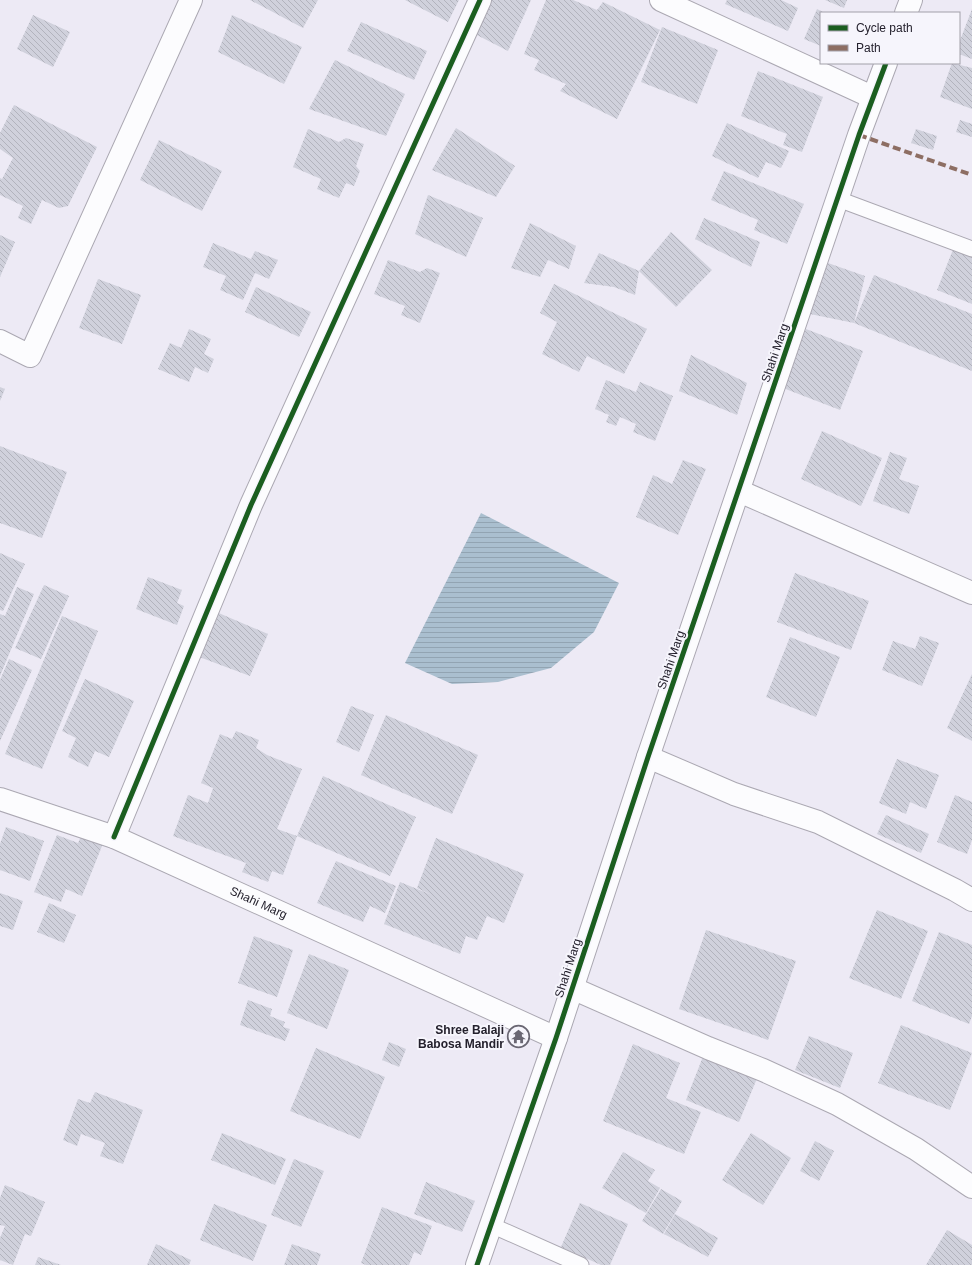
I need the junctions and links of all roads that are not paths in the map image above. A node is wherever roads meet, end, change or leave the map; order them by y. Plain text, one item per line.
1 (191, 0) edge
2 (480, 0) edge
3 (661, 0) edge
4 (911, 0) edge
5 (906, 12) edge
6 (886, 64) edge
7 (872, 97) junction
8 (838, 198) junction
9 (972, 249) edge
10 (0, 341) edge
11 (739, 491) junction
12 (972, 593) edge
13 (648, 757) junction
14 (0, 799) edge
15 (114, 837) junction
16 (972, 900) edge
17 (572, 988) junction
18 (556, 1038) junction
19 (972, 1187) edge
20 (491, 1225) junction
21 (477, 1265) edge
22 (581, 1265) edge

1 - 10 street
2 - 15 street
3 - 7 street
4 - 5 street
6 - 7 street, Shahi Marg
7 - 8 street, Shahi Marg
8 - 9 lane
8 - 11 street, Shahi Marg
11 - 12 street
11 - 13 street, Shahi Marg
13 - 16 street
13 - 17 street, Shahi Marg
14 - 15 street, Shahi Marg
15 - 18 street, Shahi Marg
17 - 18 street, Shahi Marg
17 - 19 street
18 - 20 street, Shahi Marg
20 - 21 street, Shahi Marg
20 - 22 lane

